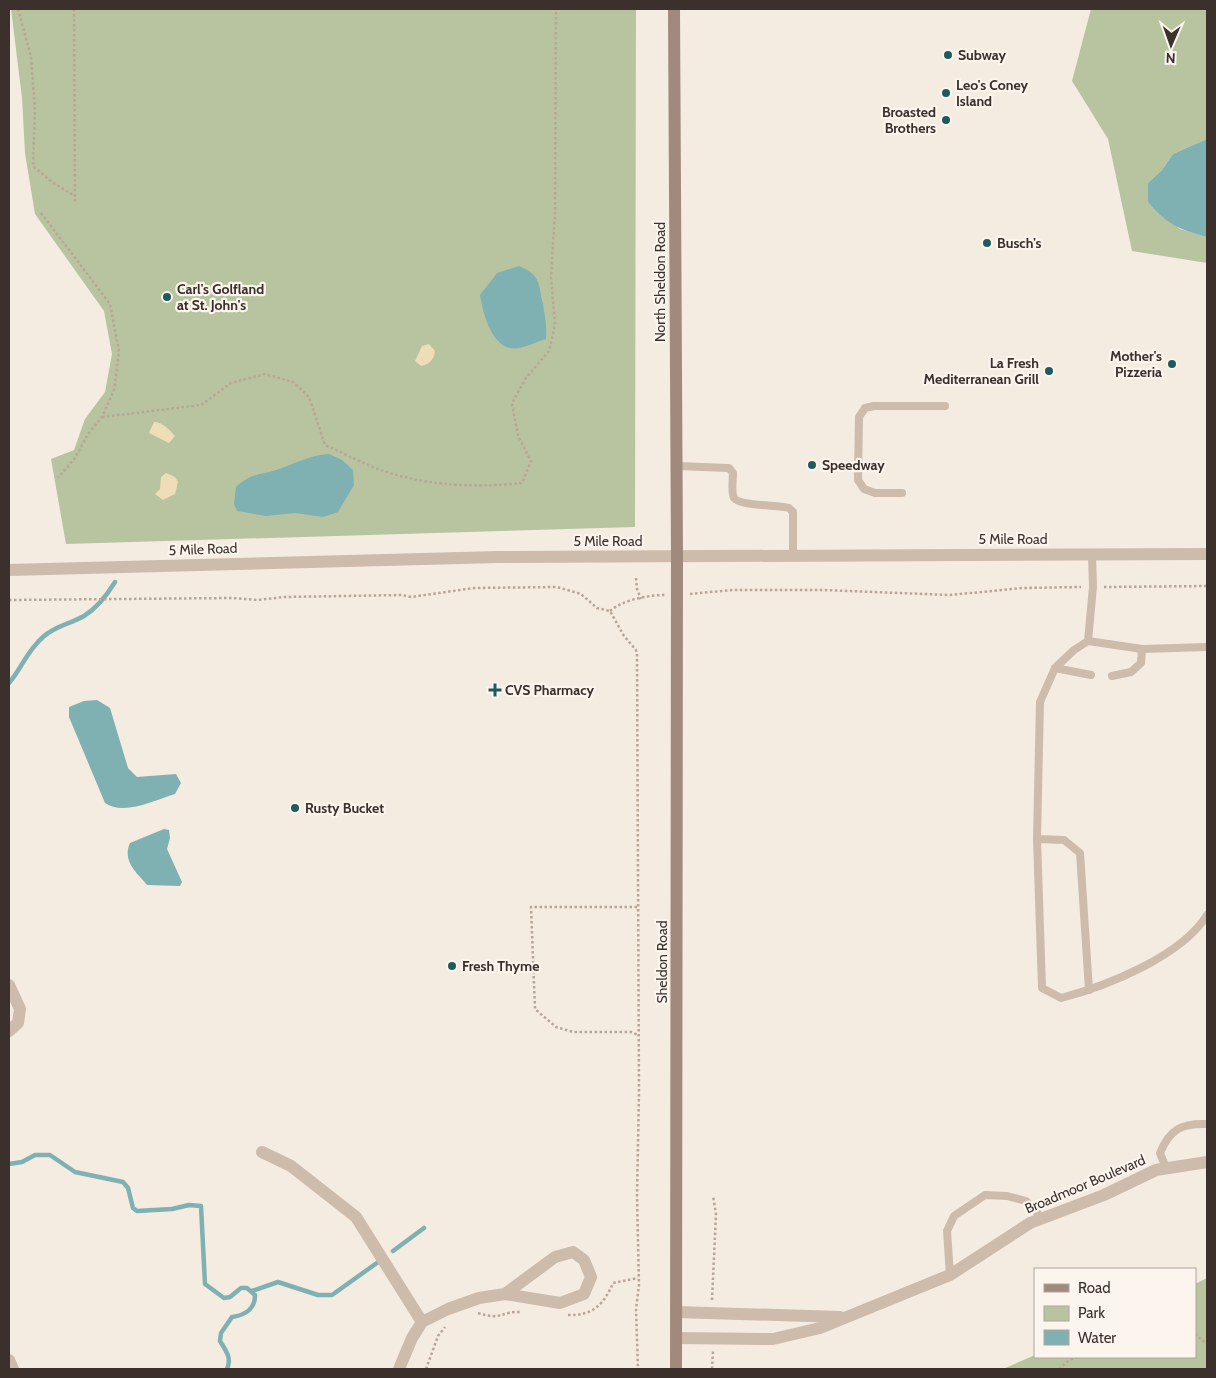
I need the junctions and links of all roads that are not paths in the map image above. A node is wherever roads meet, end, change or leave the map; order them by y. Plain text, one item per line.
1 (674, 9) edge
2 (945, 406) dead end
3 (676, 466) junction
4 (902, 493) dead end
5 (1092, 554) junction
6 (1207, 554) edge
7 (677, 555) junction
8 (793, 555) junction
9 (9, 570) edge
10 (1088, 641) junction
11 (1207, 647) edge
12 (1142, 649) junction
13 (1056, 668) junction
14 (1091, 675) dead end
15 (1112, 676) dead end
16 (1038, 840) junction
17 (1207, 915) edge
18 (9, 986) edge
19 (1089, 990) junction
20 (9, 1031) edge
21 (1207, 1124) edge
22 (262, 1152) dead end
23 (1207, 1162) edge
24 (1166, 1168) junction
25 (1042, 1218) junction
26 (950, 1274) junction
27 (505, 1294) junction
28 (676, 1312) junction
29 (847, 1318) junction
30 (422, 1322) junction
31 (676, 1338) junction
32 (9, 1360) edge
33 (13, 1369) edge
34 (399, 1369) edge
35 (676, 1369) edge

1 - 3 main road, North Sheldon Road
2 - 4 lane
3 - 7 main road, North Sheldon Road
3 - 8 lane
5 - 6 street, 5 Mile Road
5 - 8 street, 5 Mile Road
5 - 10 lane
7 - 8 street, 5 Mile Road
7 - 9 street, 5 Mile Road
7 - 28 main road, Sheldon Road
10 - 12 lane
10 - 13 lane
11 - 12 lane
12 - 15 lane
13 - 14 lane
13 - 16 lane
16 - 19 lane
16 - 19 lane
17 - 19 lane
18 - 20 street
21 - 24 lane
22 - 30 street
23 - 24 street, Broadmoor Boulevard
24 - 25 street, Broadmoor Boulevard
25 - 26 street, Broadmoor Boulevard
25 - 26 lane
26 - 29 street, Broadmoor Boulevard
27 - 27 street
27 - 30 street
28 - 29 street, Broadmoor Boulevard
28 - 31 main road, Sheldon Road
29 - 31 street, Broadmoor Boulevard
30 - 34 street
31 - 35 main road, Sheldon Road
32 - 33 street

